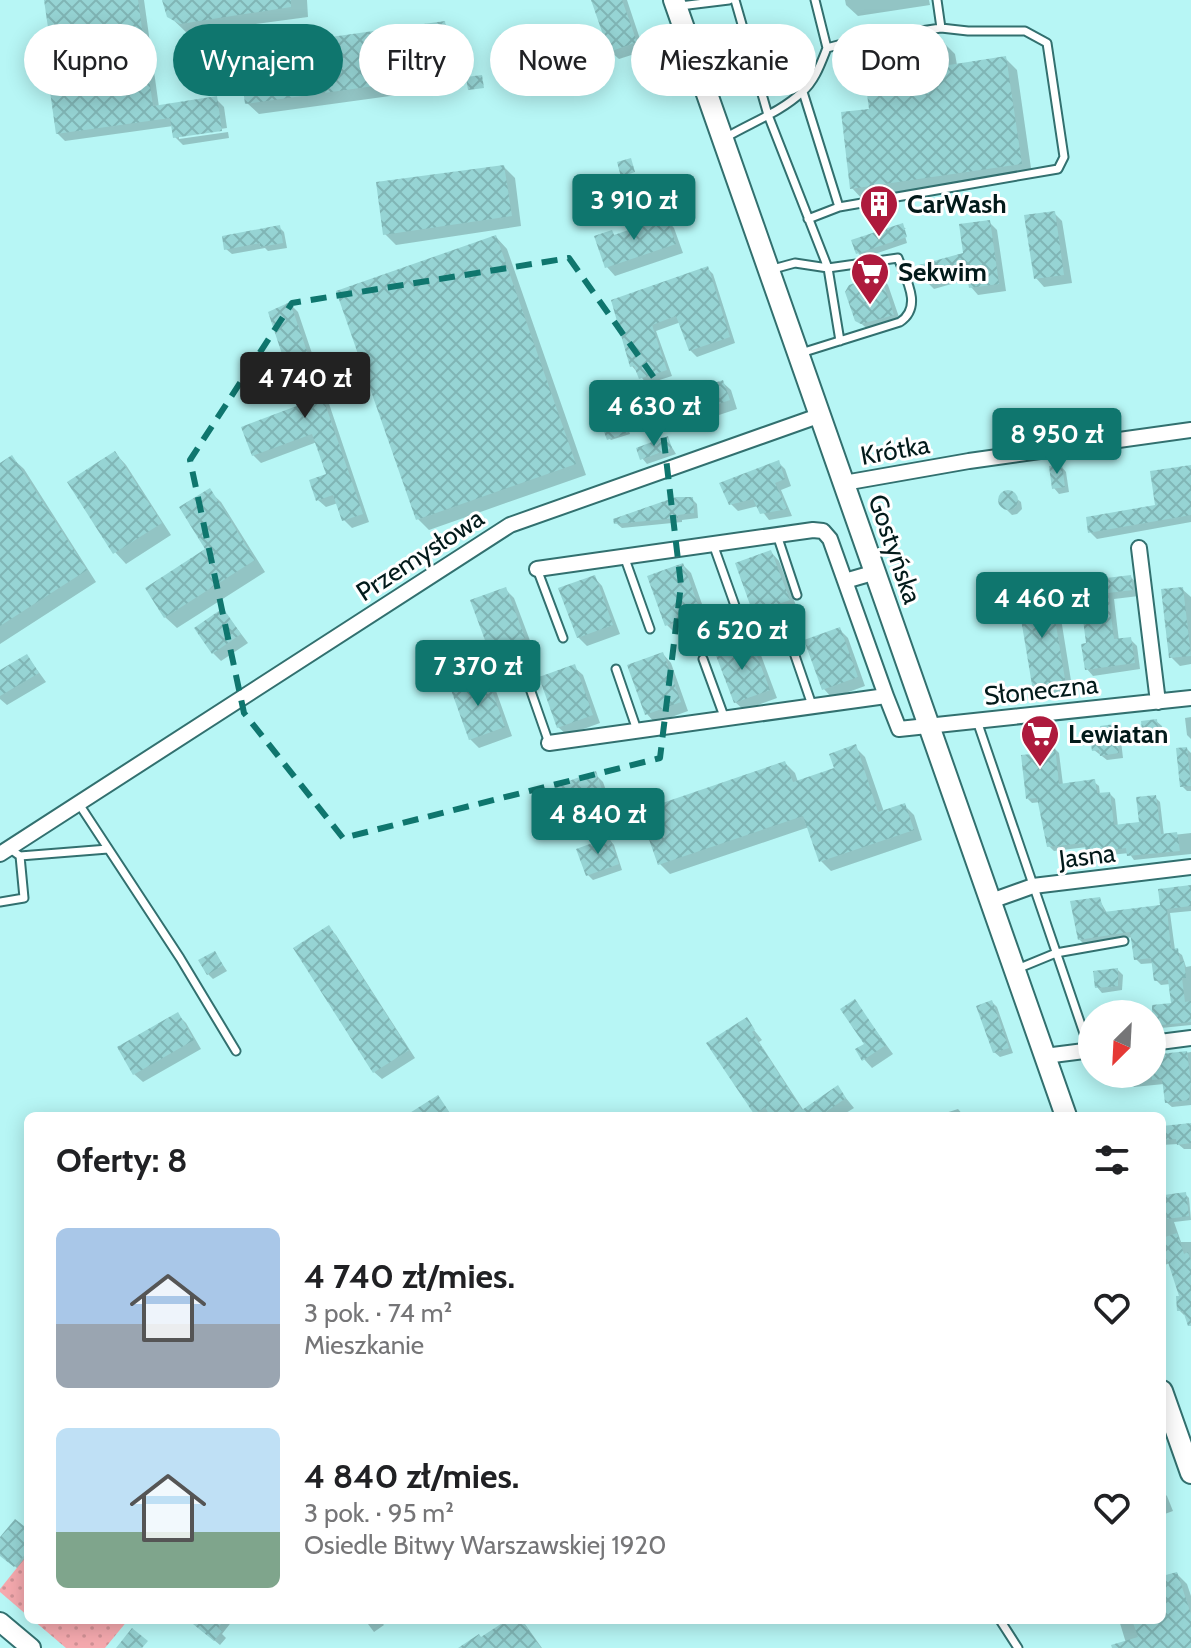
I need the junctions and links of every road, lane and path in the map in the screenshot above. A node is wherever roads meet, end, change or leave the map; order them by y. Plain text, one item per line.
1 (732, 0) edge
2 (815, 0) edge
3 (937, 0) edge
4 (676, 3) edge
5 (940, 24) edge
6 (949, 29) edge
7 (832, 47) edge
8 (827, 48) junction
9 (816, 73) edge
10 (797, 96) edge
11 (804, 96) edge
12 (768, 115) junction
13 (723, 139) junction
14 (839, 207) junction
15 (808, 219) junction
16 (828, 268) junction
17 (770, 270) junction
18 (840, 341) junction
19 (799, 354) junction
20 (821, 415) junction
21 (1191, 430) edge
22 (844, 483) junction
23 (777, 535) junction
24 (713, 544) junction
25 (1139, 548) dead end
26 (624, 556) junction
27 (537, 569) joint
28 (876, 572) junction
29 (845, 581) junction
30 (797, 595) dead end
31 (738, 614) dead end
32 (650, 629) dead end
33 (563, 638) dead end
34 (792, 647) dead end
35 (703, 659) dead end
36 (616, 669) dead end
37 (528, 683) dead end
38 (886, 696) junction
39 (1191, 698) edge
40 (1158, 702) junction
41 (812, 706) junction
42 (725, 719) junction
43 (977, 721) junction
44 (929, 726) junction
45 (637, 730) junction
46 (549, 743) joint
47 (79, 804) junction
48 (108, 849) junction
49 (10, 853) edge
50 (1191, 867) edge
51 (1033, 886) junction
52 (991, 901) junction
53 (0, 902) edge
54 (1124, 941) dead end
55 (1056, 953) junction
56 (1015, 969) junction
57 (1078, 1015) edge
58 (1191, 1038) edge
59 (1166, 1041) edge
60 (236, 1051) dead end
61 (1078, 1052) edge
62 (1045, 1056) junction
63 (1065, 1112) edge
64 (1166, 1402) edge
65 (1191, 1473) edge
66 (0, 1622) edge
67 (1003, 1624) edge
68 (31, 1648) edge
69 (1018, 1648) edge

1 - 4 lane
1 - 12 lane
2 - 8 lane
3 - 5 lane
4 - 13 main road, Gostyńska
6 - 14 lane
7 - 8 lane
8 - 9 lane
10 - 12 lane
11 - 14 lane
12 - 13 lane
12 - 15 lane
13 - 17 main road, Gostyńska
14 - 15 lane
15 - 16 lane
16 - 17 lane
16 - 18 lane
16 - 18 lane
17 - 19 main road, Gostyńska
18 - 19 lane
19 - 20 main road, Gostyńska
20 - 22 main road, Gostyńska
20 - 47 street, Przemysłowa
21 - 22 street, Krótka
22 - 28 main road, Gostyńska
23 - 24 street
23 - 29 street
23 - 30 lane
24 - 26 street
24 - 31 lane
25 - 40 street
26 - 27 street
26 - 32 lane
27 - 33 lane
28 - 29 street
28 - 44 main road, Gostyńska
29 - 38 street
34 - 41 lane
35 - 42 lane
36 - 45 lane
37 - 46 lane
38 - 41 street
38 - 44 street, Słoneczna
39 - 40 street, Słoneczna
40 - 43 street, Słoneczna
41 - 42 street
42 - 45 street
43 - 44 street, Słoneczna
43 - 51 lane
44 - 52 main road, Gostyńska
45 - 46 street
47 - 48 lane
47 - 49 street, Przemysłowa
48 - 49 lane
48 - 60 lane
49 - 53 lane
50 - 51 street, Jasna
51 - 52 street, Jasna
51 - 55 lane
52 - 56 main road, Gostyńska
54 - 55 lane
55 - 56 lane
55 - 57 lane
56 - 62 main road, Gostyńska
58 - 59 street
61 - 62 street
62 - 63 main road, Gostyńska
64 - 65 main road
66 - 68 street
67 - 69 lane

